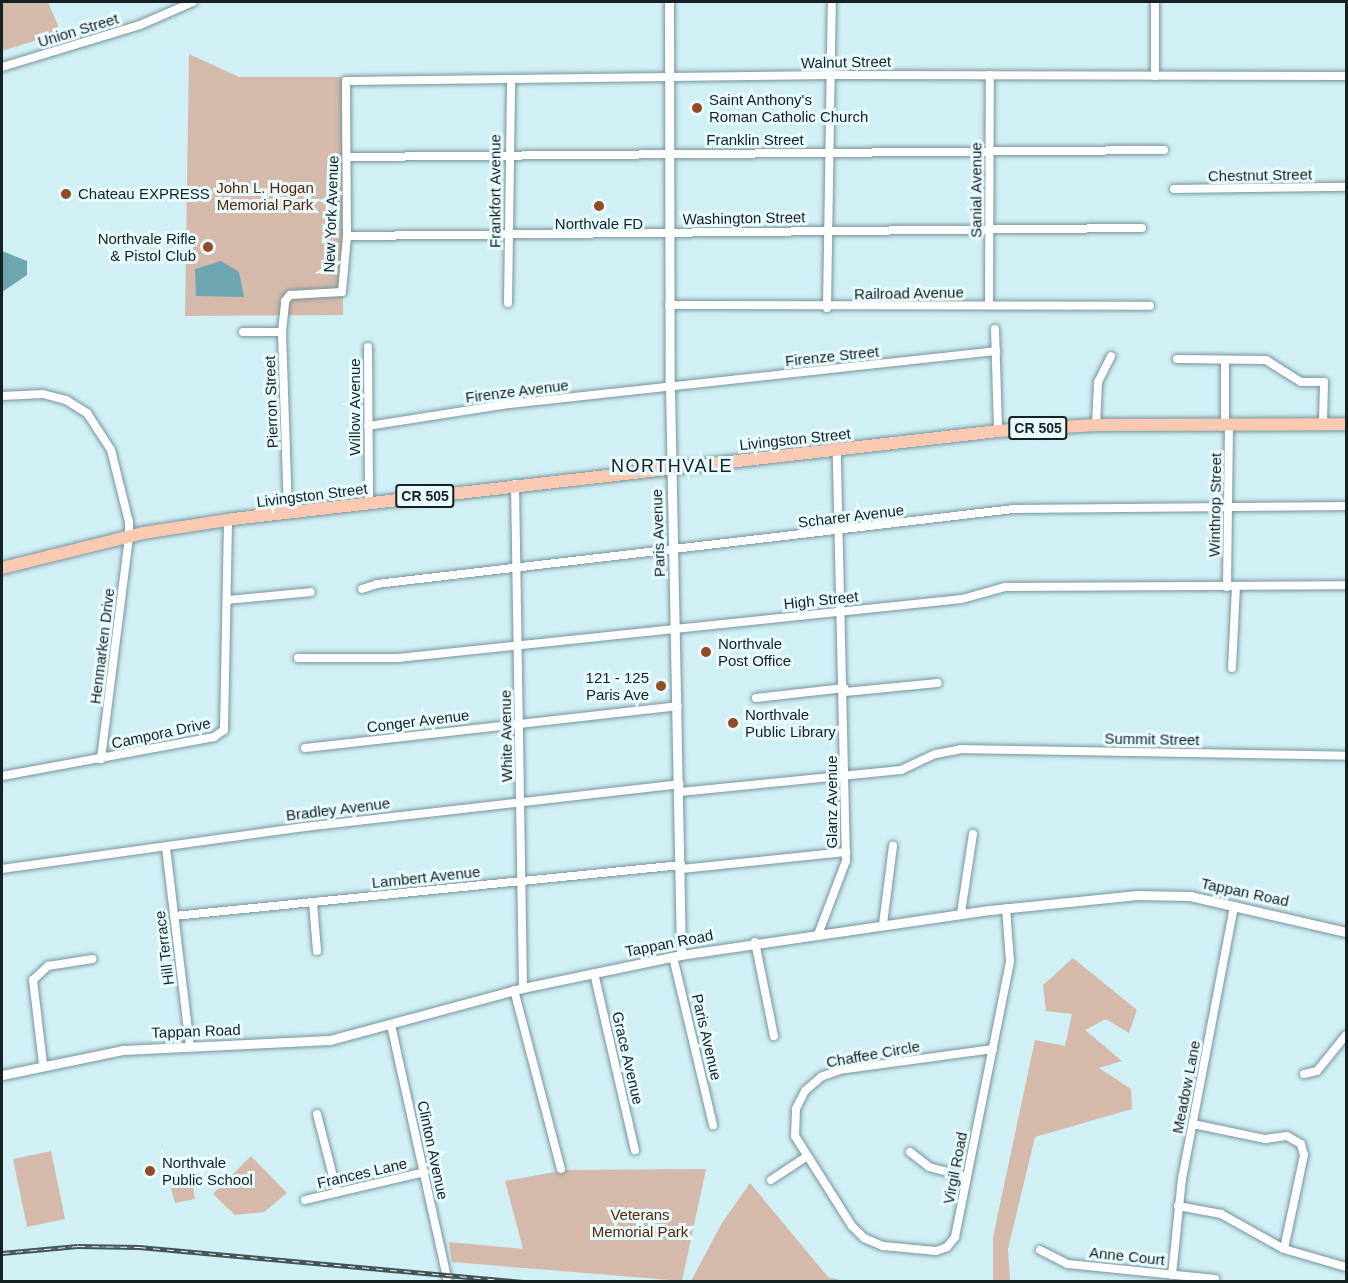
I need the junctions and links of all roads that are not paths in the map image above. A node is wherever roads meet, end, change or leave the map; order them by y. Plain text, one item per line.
1 (194, 2) edge
2 (669, 2) edge
3 (832, 2) edge
4 (1155, 3) edge
5 (2, 67) edge
6 (832, 75) junction
7 (990, 75) junction
8 (1155, 76) junction
9 (1347, 76) edge
10 (669, 78) junction
11 (510, 79) junction
12 (346, 81) joint
13 (1164, 150) dead end
14 (669, 153) junction
15 (830, 153) junction
16 (990, 153) junction
17 (509, 156) junction
18 (347, 157) junction
19 (1347, 187) edge
20 (1174, 189) dead end
21 (1142, 228) dead end
22 (830, 230) junction
23 (990, 231) junction
24 (669, 232) junction
25 (508, 234) junction
26 (347, 236) junction
27 (508, 303) dead end
28 (669, 305) junction
29 (989, 305) junction
30 (1150, 306) dead end
31 (827, 308) junction
32 (995, 329) dead end
33 (243, 332) dead end
34 (282, 332) junction
35 (368, 347) dead end
36 (996, 351) junction
37 (1111, 356) dead end
38 (1177, 359) dead end
39 (1225, 360) junction
40 (670, 387) junction
41 (2, 396) edge
42 (1227, 424) junction
43 (1323, 424) junction
44 (1347, 424) edge
45 (1096, 425) junction
46 (368, 426) junction
47 (998, 431) junction
48 (837, 450) junction
49 (672, 466) junction
50 (515, 484) junction
51 (369, 503) junction
52 (1228, 506) junction
53 (1347, 506) edge
54 (288, 512) junction
55 (228, 520) junction
56 (840, 531) junction
57 (129, 537) junction
58 (674, 551) junction
59 (515, 567) junction
60 (2, 568) edge
61 (1347, 585) edge
62 (1232, 587) junction
63 (362, 589) dead end
64 (311, 592) dead end
65 (227, 600) junction
66 (843, 611) junction
67 (676, 628) junction
68 (517, 645) junction
69 (298, 658) dead end
70 (1232, 668) dead end
71 (939, 683) dead end
72 (845, 690) junction
73 (756, 698) dead end
74 (678, 706) junction
75 (519, 722) junction
76 (224, 730) junction
77 (235, 732) dead end
78 (305, 748) dead end
79 (956, 750) joint
80 (1347, 756) edge
81 (101, 759) junction
82 (846, 773) junction
83 (2, 776) edge
84 (680, 788) junction
85 (521, 802) junction
86 (973, 834) dead end
87 (893, 846) dead end
88 (166, 848) junction
89 (846, 852) junction
90 (681, 867) junction
91 (2, 869) edge
92 (521, 880) junction
93 (313, 903) junction
94 (1234, 906) junction
95 (1006, 908) junction
96 (961, 914) junction
97 (174, 916) junction
98 (883, 924) junction
99 (819, 932) junction
100 (1347, 932) edge
101 (755, 942) junction
102 (317, 951) dead end
103 (677, 956) junction
104 (92, 959) dead end
105 (594, 973) junction
106 (518, 989) junction
107 (392, 1024) junction
108 (1347, 1035) edge
109 (774, 1036) dead end
110 (189, 1045) junction
111 (993, 1049) junction
112 (43, 1064) junction
113 (1304, 1074) dead end
114 (2, 1075) edge
115 (317, 1114) dead end
116 (1193, 1124) junction
117 (713, 1125) dead end
118 (635, 1150) dead end
119 (910, 1152) dead end
120 (806, 1157) junction
121 (561, 1169) dead end
122 (425, 1172) junction
123 (967, 1177) junction
124 (771, 1180) dead end
125 (337, 1192) junction
126 (305, 1200) dead end
127 (1178, 1206) junction
128 (1284, 1249) junction
129 (1040, 1250) dead end
130 (1347, 1267) edge
131 (1172, 1275) junction
132 (1215, 1280) dead end
133 (448, 1281) edge

1 - 5 street, Union Street
2 - 10 street, Paris Avenue
3 - 6 street
4 - 8 street
6 - 7 street, Walnut Street
6 - 10 street, Walnut Street
6 - 15 street
7 - 8 street, Walnut Street
7 - 16 street, Sanial Avenue
8 - 9 street, Walnut Street
10 - 11 street, Walnut Street
10 - 14 street, Paris Avenue
11 - 12 street, Walnut Street
11 - 17 street, Frankfort Avenue
12 - 18 street, New York Avenue
13 - 16 street, Franklin Street
14 - 15 street, Franklin Street
14 - 17 street, Franklin Street
14 - 24 street, Paris Avenue
15 - 16 street, Franklin Street
15 - 22 street
16 - 23 street, Sanial Avenue
17 - 18 street, Franklin Street
17 - 25 street, Frankfort Avenue
18 - 26 street, New York Avenue
19 - 20 street, Chestnut Street
21 - 23 street, Washington Street
22 - 23 street, Washington Street
22 - 24 street, Washington Street
22 - 31 street
23 - 29 street, Sanial Avenue
24 - 25 street, Washington Street
24 - 28 street, Paris Avenue
25 - 26 street, Washington Street
25 - 27 street, Frankfort Avenue
26 - 34 street, New York Avenue
28 - 31 street, Railroad Avenue
28 - 40 street, Paris Avenue
29 - 30 street, Railroad Avenue
29 - 31 street, Railroad Avenue
32 - 36 street
33 - 34 street
34 - 54 street, Pierron Street
35 - 46 street, Willow Avenue
36 - 40 street, Firenze Street
36 - 47 street
37 - 45 street
38 - 39 street
39 - 42 street, Winthrop Street
39 - 43 street
40 - 46 street, Firenze Avenue
40 - 49 street, Paris Avenue
41 - 57 street, Henmarken Drive
42 - 43 main road, Livingston Street / CR 505
42 - 45 main road, Livingston Street / CR 505
42 - 52 street, Winthrop Street
43 - 44 main road, Livingston Street / CR 505
45 - 47 main road, Livingston Street / CR 505
46 - 51 street, Willow Avenue
47 - 48 main road, Livingston Street / CR 505
48 - 49 main road, Livingston Street / CR 505
48 - 56 street, Glanz Avenue
49 - 50 main road, Livingston Street / CR 505
49 - 58 street, Paris Avenue
50 - 51 main road, Livingston Street / CR 505
50 - 59 street, White Avenue
51 - 54 main road, Livingston Street / CR 505
52 - 53 street, Scharer Avenue
52 - 56 street, Scharer Avenue
52 - 62 street, Winthrop Street
54 - 55 main road, Livingston Street / CR 505
55 - 57 main road, Livingston Street / CR 505
55 - 65 street, Campora Drive
56 - 58 street, Scharer Avenue
56 - 66 street, Glanz Avenue
57 - 60 main road, Livingston Street / CR 505
57 - 81 street, Henmarken Drive
58 - 59 street, Scharer Avenue
58 - 67 street, Paris Avenue
59 - 63 street, Scharer Avenue
59 - 68 street, White Avenue
61 - 62 street, High Street
62 - 66 street, High Street
62 - 70 street, Winthrop Street
64 - 65 street
65 - 76 street, Campora Drive
66 - 67 street, High Street
66 - 72 street, Glanz Avenue
67 - 68 street, High Street
67 - 74 street, Paris Avenue
68 - 69 street, High Street
68 - 75 street, White Avenue
71 - 72 street
72 - 73 street
72 - 82 street, Glanz Avenue
74 - 75 street, Conger Avenue
74 - 84 street, Paris Avenue
75 - 78 street, Conger Avenue
75 - 85 street, White Avenue
76 - 77 street
76 - 81 street, Campora Drive
79 - 80 street, Summit Street
79 - 82 street, Bradley Avenue
81 - 83 street, Campora Drive
82 - 84 street, Bradley Avenue
82 - 89 street, Glanz Avenue
84 - 85 street, Bradley Avenue
84 - 90 street, Paris Avenue
85 - 88 street, Bradley Avenue
85 - 92 street, White Avenue
86 - 96 street
87 - 98 street
88 - 91 street, Bradley Avenue
88 - 97 street, Hill Terrace
89 - 90 street, Lambert Avenue
89 - 99 street, Glanz Avenue
90 - 92 street, Lambert Avenue
90 - 103 street, Paris Avenue
92 - 93 street, Lambert Avenue
92 - 106 street, White Avenue
93 - 97 street, Lambert Avenue
93 - 102 street
94 - 95 street, Tappan Road
94 - 100 street, Tappan Road
94 - 116 street, Meadow Lane
95 - 96 street, Tappan Road
95 - 111 street, Virgil Road
96 - 98 street, Tappan Road
97 - 110 street, Hill Terrace
98 - 99 street, Tappan Road
99 - 101 street, Tappan Road
101 - 103 street, Tappan Road
101 - 109 street
103 - 105 street, Tappan Road
103 - 117 street, Paris Avenue
104 - 112 street
105 - 106 street, Tappan Road
105 - 118 street, Grace Avenue
106 - 107 street, Tappan Road
106 - 121 street, White Avenue
107 - 110 street, Tappan Road
107 - 122 street, Clinton Avenue
108 - 113 street
110 - 112 street, Tappan Road
111 - 120 street, Chaffee Circle
111 - 123 street, Virgil Road
112 - 114 street, Tappan Road
115 - 125 street
116 - 127 street, Meadow Lane
116 - 128 street
119 - 123 street
120 - 123 street, Virgil Road
120 - 124 street
122 - 125 street, Frances Lane
122 - 133 street, Clinton Avenue
125 - 126 street, Frances Lane
127 - 128 street
127 - 131 street, Meadow Lane
128 - 130 street
129 - 131 street, Anne Court
131 - 132 street, Anne Court

